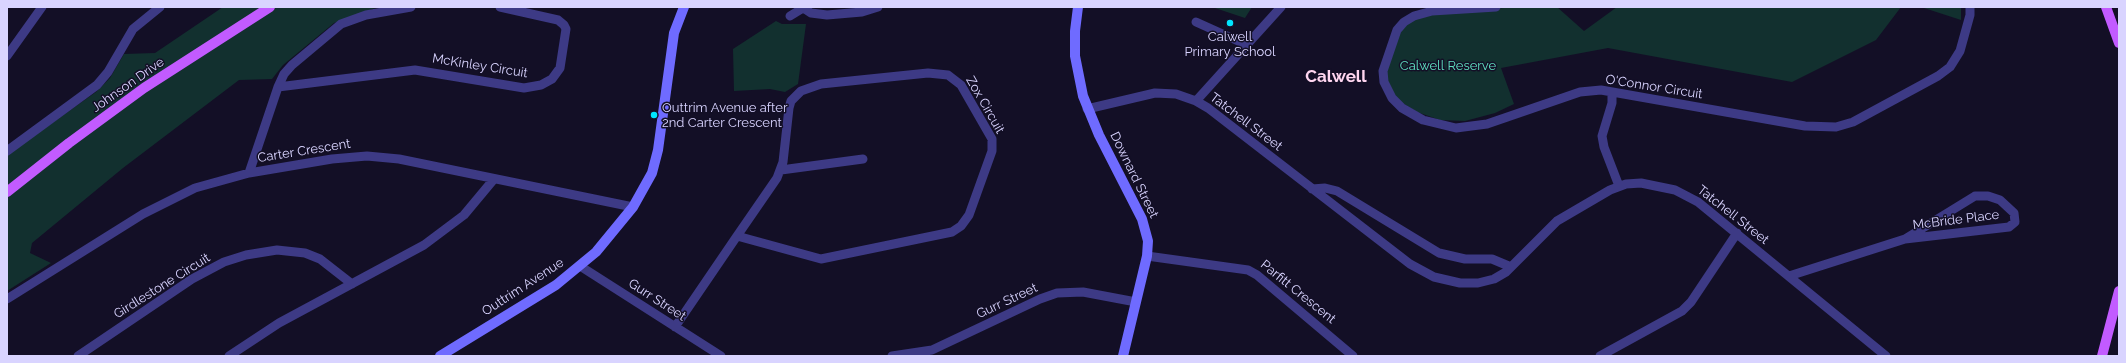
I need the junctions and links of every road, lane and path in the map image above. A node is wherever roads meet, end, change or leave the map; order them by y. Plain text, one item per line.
1 (42, 7) edge
2 (160, 7) edge
3 (270, 7) edge
4 (411, 7) edge
5 (500, 7) edge
6 (684, 7) edge
7 (878, 7) edge
8 (1078, 7) edge
9 (1281, 7) edge
10 (1496, 7) edge
11 (1970, 7) edge
12 (2106, 7) edge
13 (802, 8) edge
14 (790, 16) dead end
15 (1196, 22) dead end
16 (2119, 43) edge
17 (1247, 45) junction
18 (7, 56) edge
19 (278, 87) junction
20 (1612, 92) junction
21 (1196, 101) junction
22 (1087, 109) junction
23 (7, 151) edge
24 (863, 159) dead end
25 (781, 170) junction
26 (250, 173) junction
27 (494, 178) junction
28 (1619, 186) junction
29 (1312, 189) junction
30 (7, 192) edge
31 (633, 207) junction
32 (1737, 233) junction
33 (737, 236) junction
34 (1905, 239) junction
35 (1147, 256) junction
36 (580, 266) junction
37 (1511, 267) junction
38 (1789, 276) junction
39 (352, 284) junction
40 (2119, 291) edge
41 (7, 299) edge
42 (1136, 302) junction
43 (674, 327) junction
44 (78, 356) edge
45 (230, 356) edge
46 (440, 356) edge
47 (721, 356) edge
48 (892, 356) edge
49 (1124, 356) edge
50 (1353, 356) edge
51 (1600, 356) edge
52 (1886, 356) edge
53 (2102, 356) edge

1 - 18 street
2 - 23 street
3 - 30 main road, Johnson Drive
4 - 19 street
5 - 19 street, McKinley Circuit
6 - 31 street, Outtrim Avenue
7 - 13 street
8 - 22 street, Downard Street
9 - 17 street
10 - 20 street, O'Connor Circuit
11 - 20 street, O'Connor Circuit
12 - 16 main road
13 - 14 street
15 - 17 street
17 - 21 street
19 - 26 street
20 - 28 street
21 - 22 street, Tatchell Street
21 - 29 street, Tatchell Street
22 - 35 street, Downard Street
24 - 25 street
25 - 33 street, Zox Circuit
25 - 33 street, Zox Circuit
26 - 27 street, Carter Crescent
26 - 41 street, Carter Crescent
27 - 31 street, Carter Crescent
27 - 39 street
28 - 32 street, Tatchell Street
28 - 37 street, Tatchell Street
29 - 37 street
29 - 37 street, Tatchell Street
31 - 36 street, Outtrim Avenue
32 - 38 street, Tatchell Street
32 - 51 street
33 - 43 street, Zox Circuit
34 - 34 street, McBride Place
34 - 38 street, McBride Place
35 - 42 street, Downard Street
35 - 50 street, Parfitt Crescent
36 - 43 street, Gurr Street
36 - 46 street, Outtrim Avenue
38 - 52 street, Tatchell Street
39 - 44 street, Girdlestone Circuit
39 - 45 street
40 - 53 main road
42 - 48 street, Gurr Street
42 - 49 street, Downard Street
43 - 47 street, Gurr Street

